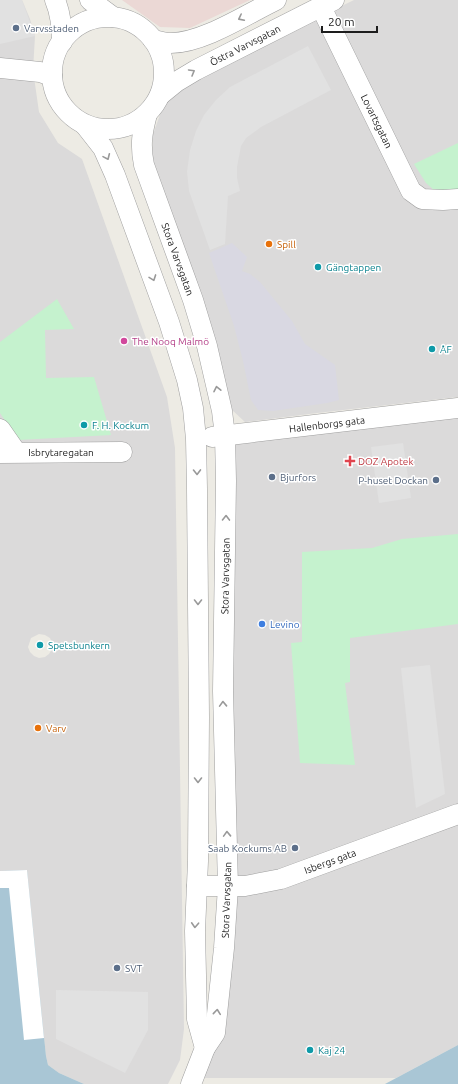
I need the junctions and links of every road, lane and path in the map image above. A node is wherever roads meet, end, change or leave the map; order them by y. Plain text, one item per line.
1 (55, 0) edge
2 (90, 0) edge
3 (276, 0) edge
4 (327, 3) edge
5 (113, 17) junction
6 (153, 40) junction
7 (62, 42) junction
8 (0, 68) edge
9 (52, 76) junction
10 (160, 95) junction
11 (147, 114) junction
12 (85, 125) junction
13 (458, 199) edge
14 (458, 408) edge
15 (0, 429) edge
16 (225, 436) junction
17 (196, 439) junction
18 (122, 452) dead end
19 (8, 453) edge
20 (458, 814) edge
21 (197, 886) junction
22 (228, 887) junction
23 (205, 1048) junction
24 (191, 1084) edge

1 - 7 street, Stora Varvsgatan
2 - 5 street, Stora Varvsgatan
3 -> 6 street
10 -> 4 street, Östra Varvsgatan
4 - 13 street, Lovartsgatan
5 - 6 street, Stora Varvsgatan
5 - 7 street, Stora Varvsgatan
6 - 10 street, Stora Varvsgatan
7 - 9 street, Stora Varvsgatan
8 - 9 street
9 - 12 street, Stora Varvsgatan
10 - 11 street, Stora Varvsgatan
11 - 12 street, Stora Varvsgatan
16 -> 11 street, Stora Varvsgatan
12 -> 17 street, Stora Varvsgatan
14 - 16 street, Hallenborgs gata
15 - 19 street
16 - 17 street, Hallenborgs gata
22 -> 16 street, Stora Varvsgatan
17 -> 21 street, Stora Varvsgatan
18 - 19 street, Isbrytaregatan
20 - 22 street, Isbergs gata
21 - 22 street, Isbergs gata
21 -> 23 street, Stora Varvsgatan
23 -> 22 street, Stora Varvsgatan
23 - 24 street, Stora Varvsgatan

